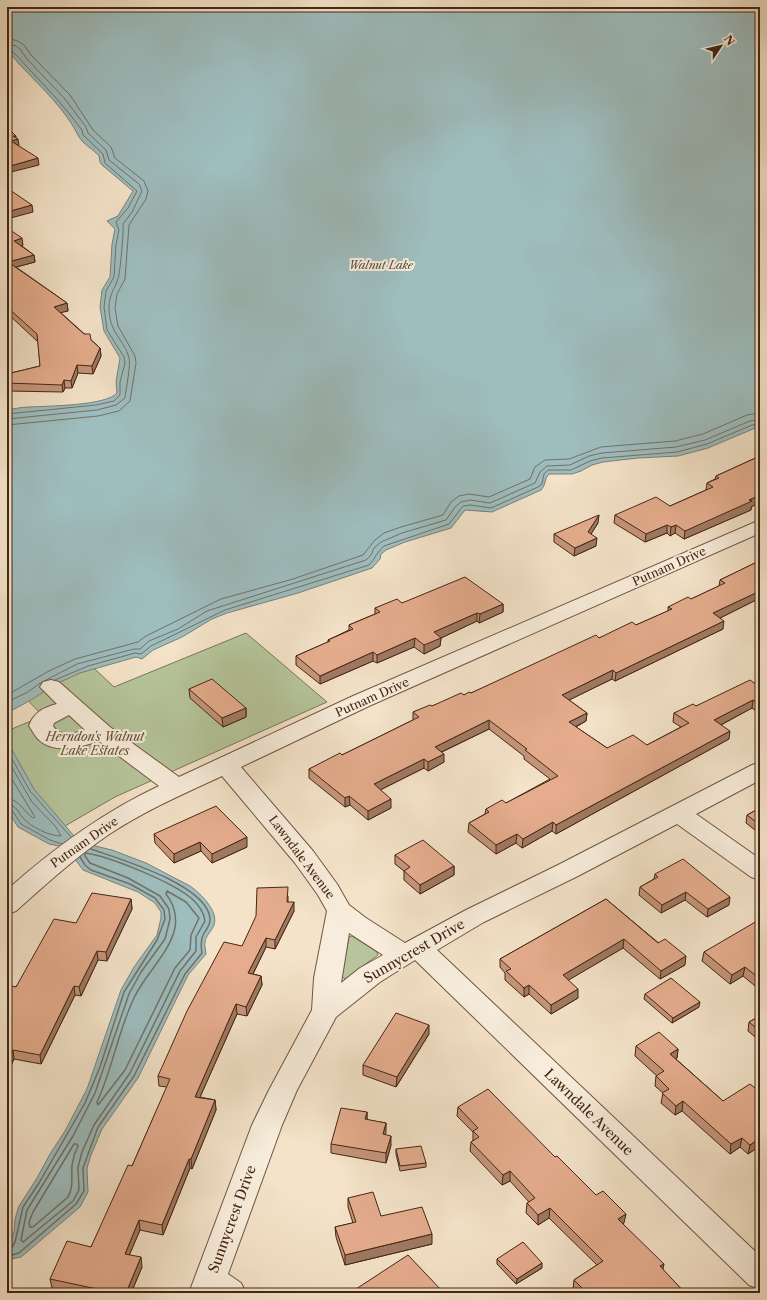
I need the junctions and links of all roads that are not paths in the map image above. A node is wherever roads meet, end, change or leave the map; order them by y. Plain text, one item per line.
1 (760, 526) edge
2 (51, 687) dead end
3 (73, 707) junction
4 (102, 732) junction
5 (226, 765) junction
6 (760, 770) edge
7 (176, 787) junction
8 (678, 813) junction
9 (760, 871) edge
10 (7, 905) edge
11 (340, 911) junction
12 (411, 952) junction
13 (326, 1010) junction
14 (760, 1276) edge
15 (215, 1288) edge

1 - 5 street, Putnam Drive
2 - 3 street
3 - 4 street
3 - 4 street
4 - 7 street
5 - 7 street, Putnam Drive
5 - 11 street, Lawndale Avenue
6 - 8 street, Sunnycrest Drive
7 - 10 street, Putnam Drive
8 - 9 street
8 - 12 street, Sunnycrest Drive
11 - 12 street, Lawndale Avenue
11 - 13 street
12 - 13 street, Sunnycrest Drive
12 - 14 street, Lawndale Avenue
13 - 15 street, Sunnycrest Drive

